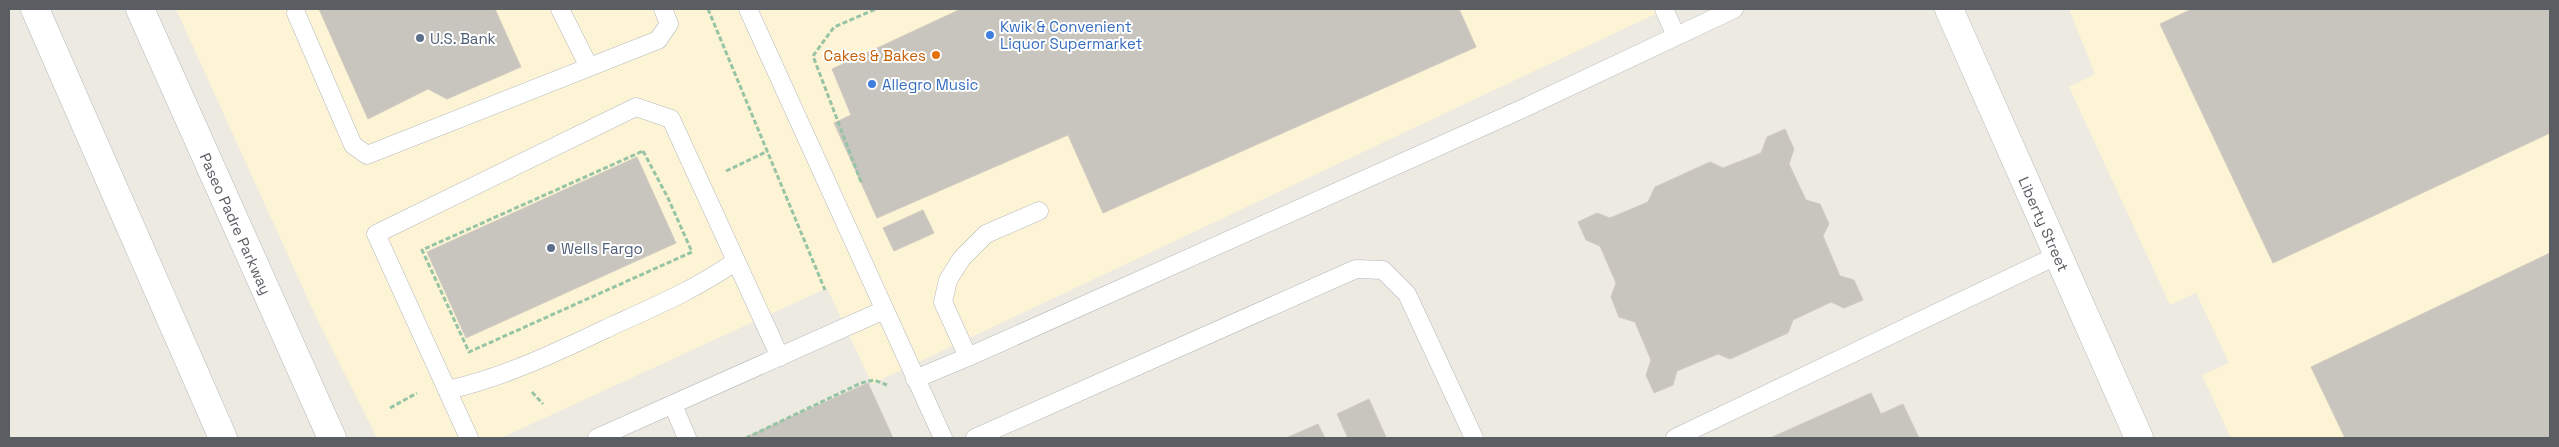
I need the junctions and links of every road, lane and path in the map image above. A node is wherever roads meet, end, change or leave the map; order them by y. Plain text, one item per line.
1 (35, 9) edge
2 (140, 9) edge
3 (560, 9) edge
4 (663, 9) edge
5 (708, 9) edge
6 (748, 9) edge
7 (876, 9) edge
8 (1664, 9) edge
9 (1734, 9) edge
10 (1949, 9) edge
11 (296, 13) dead end
12 (1676, 36) junction
13 (589, 67) junction
14 (768, 150) junction
15 (722, 173) dead end
16 (862, 183) dead end
17 (668, 198) joint
18 (1039, 211) dead end
19 (2058, 255) junction
20 (736, 261) junction
21 (825, 290) dead end
22 (884, 310) junction
23 (780, 357) junction
24 (968, 357) junction
25 (915, 379) junction
26 (424, 389) dead end
27 (447, 390) junction
28 (892, 390) dead end
29 (673, 405) junction
30 (390, 408) dead end
31 (222, 438) edge
32 (332, 438) edge
33 (469, 438) edge
34 (597, 438) edge
35 (687, 438) edge
36 (746, 438) edge
37 (942, 438) edge
38 (975, 438) edge
39 (1474, 438) edge
40 (1675, 438) edge
41 (2139, 438) edge

1 - 31 main road
2 - 32 main road, Paseo Padre Parkway
3 - 13 lane
4 - 13 lane
5 - 14 path
6 - 22 lane
7 - 16 path
8 - 12 lane
9 - 12 lane
10 - 19 main road, Liberty Street
11 - 13 lane
12 - 24 lane
14 - 15 path
14 - 21 path
17 - 17 path
18 - 24 lane
19 - 40 lane
19 - 41 main road, Liberty Street
20 - 23 lane
20 - 27 lane
20 - 27 lane
22 - 23 lane
22 - 25 lane
23 - 29 lane
24 - 25 lane
25 - 37 lane
26 - 30 path
27 - 33 lane
28 - 36 path
29 - 34 lane
29 - 35 lane
38 - 39 lane

